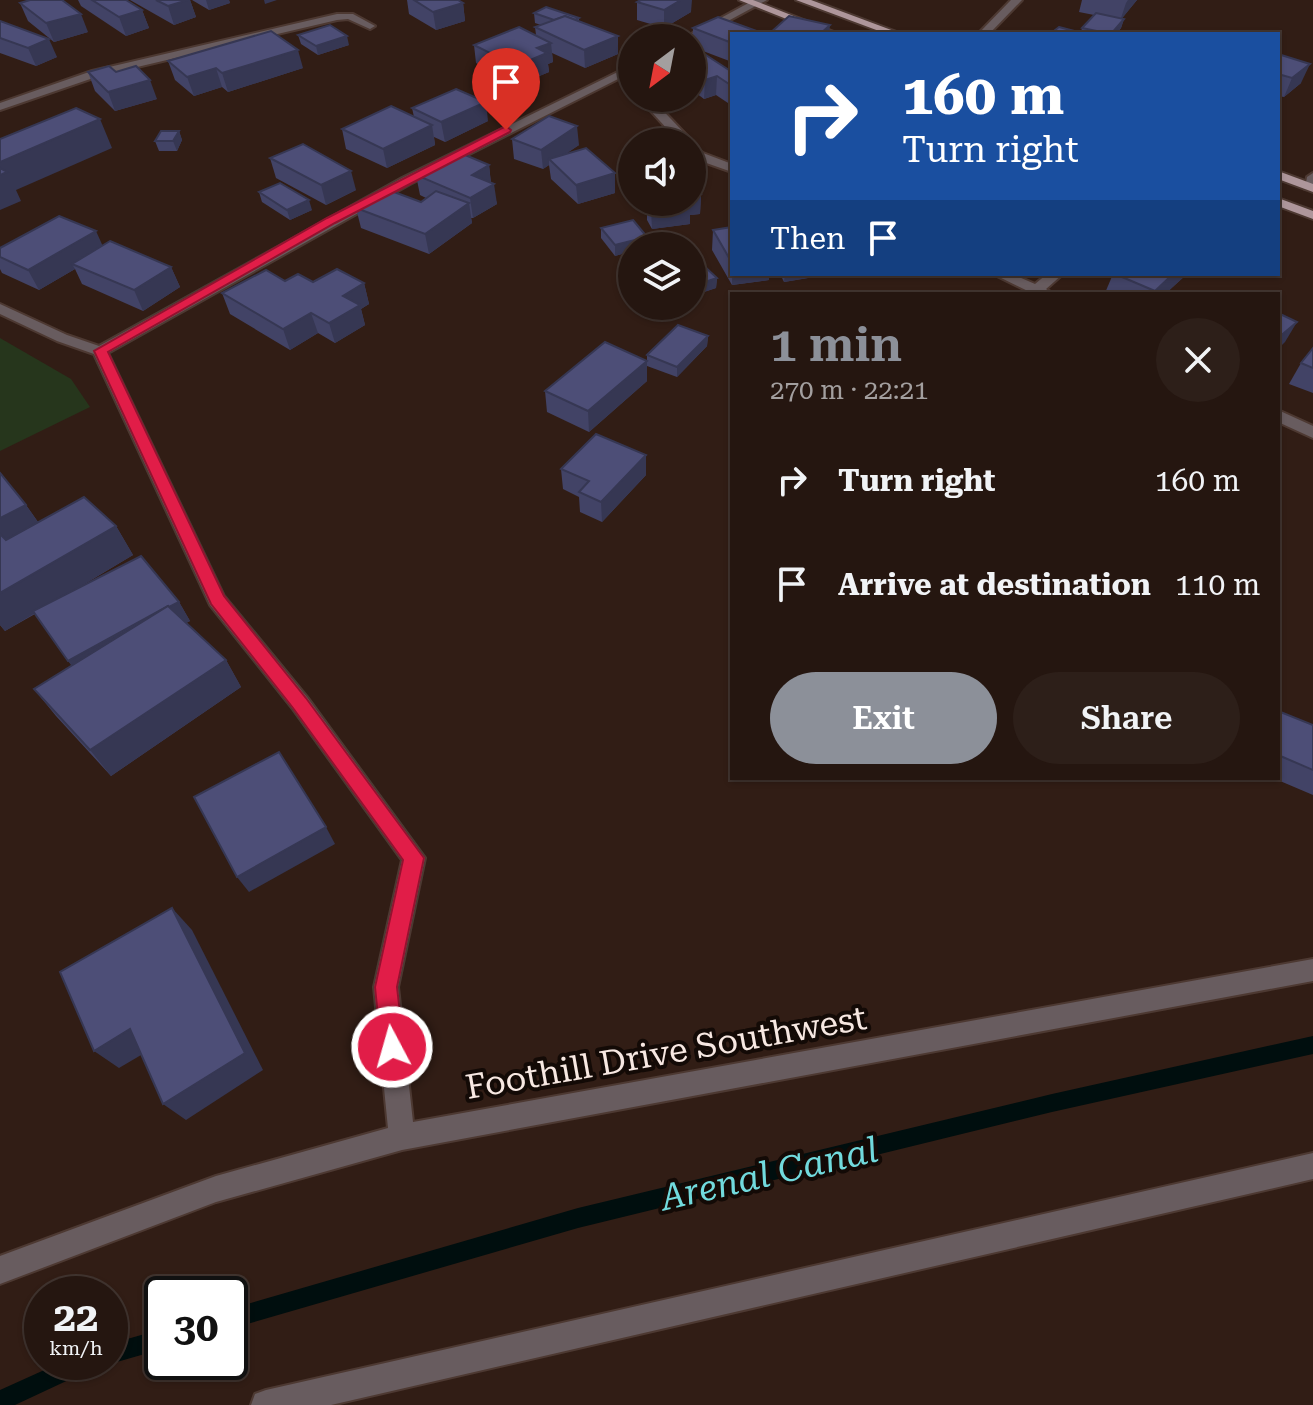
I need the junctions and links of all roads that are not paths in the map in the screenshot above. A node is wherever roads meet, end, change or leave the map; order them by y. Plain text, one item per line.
1 (801, 0) edge
2 (1017, 0) edge
3 (754, 1) edge
4 (370, 26) dead end
5 (706, 28) edge
6 (829, 32) edge
7 (891, 32) edge
8 (985, 32) edge
9 (618, 80) edge
10 (0, 107) edge
11 (658, 112) edge
12 (673, 128) edge
13 (706, 159) edge
14 (730, 167) edge
15 (1280, 176) edge
16 (1312, 184) edge
17 (1280, 203) edge
18 (1313, 215) edge
19 (1005, 276) edge
20 (1054, 276) edge
21 (1042, 292) edge
22 (0, 308) edge
23 (100, 351) junction
24 (1280, 416) edge
25 (1313, 433) edge
26 (1313, 970) edge
27 (402, 1137) junction
28 (1313, 1166) edge
29 (0, 1270) edge
30 (266, 1405) edge

1 - 7 main road
2 - 8 street
3 - 5 street
3 - 6 main road
4 - 10 street
9 - 23 street
11 - 12 street
13 - 14 street
15 - 16 main road
17 - 18 main road
19 - 21 street
20 - 21 street
22 - 23 street
23 - 27 street
24 - 25 street
26 - 27 street, Foothill Drive Southwest
27 - 29 street, Foothill Drive Southwest
28 - 30 street

